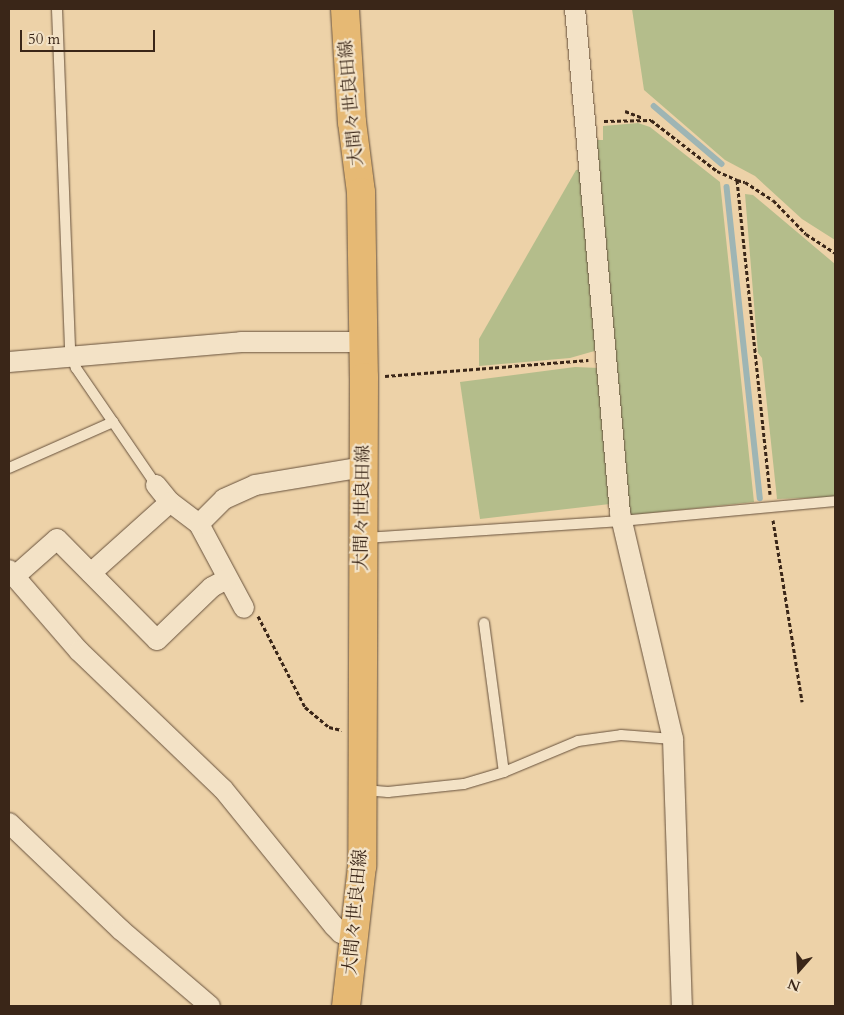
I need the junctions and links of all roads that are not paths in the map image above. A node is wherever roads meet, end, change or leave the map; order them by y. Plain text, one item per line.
1 (57, 9) edge
2 (345, 9) edge
3 (575, 9) edge
4 (364, 342) junction
5 (73, 358) junction
6 (9, 362) edge
7 (112, 422) junction
8 (364, 467) junction
9 (9, 468) edge
10 (156, 485) joint
11 (835, 501) edge
12 (170, 502) junction
13 (621, 521) junction
14 (199, 524) junction
15 (362, 538) junction
16 (91, 573) junction
17 (12, 574) edge
18 (227, 579) junction
19 (244, 608) road end
20 (484, 623) dead end
21 (673, 739) junction
22 (504, 772) junction
23 (363, 790) junction
24 (9, 823) edge
25 (356, 937) junction
26 (210, 1006) edge
27 (346, 1006) edge
28 (682, 1006) edge

1 - 5 lane
2 - 4 main road, 大間々世良田線
3 - 13 street
4 - 5 street
4 - 8 main road, 大間々世良田線
5 - 6 street
5 - 7 lane
7 - 9 lane
7 - 10 lane
8 - 14 street
8 - 15 main road, 大間々世良田線
10 - 12 street
11 - 13 lane
12 - 14 street
12 - 16 street
13 - 15 lane
13 - 21 street
14 - 18 street
15 - 23 main road, 大間々世良田線
16 - 17 street
16 - 18 street
17 - 25 street
18 - 19 street
20 - 22 lane
21 - 22 lane
21 - 28 street
22 - 23 lane
23 - 25 main road, 大間々世良田線
24 - 26 street
25 - 27 main road, 大間々世良田線

